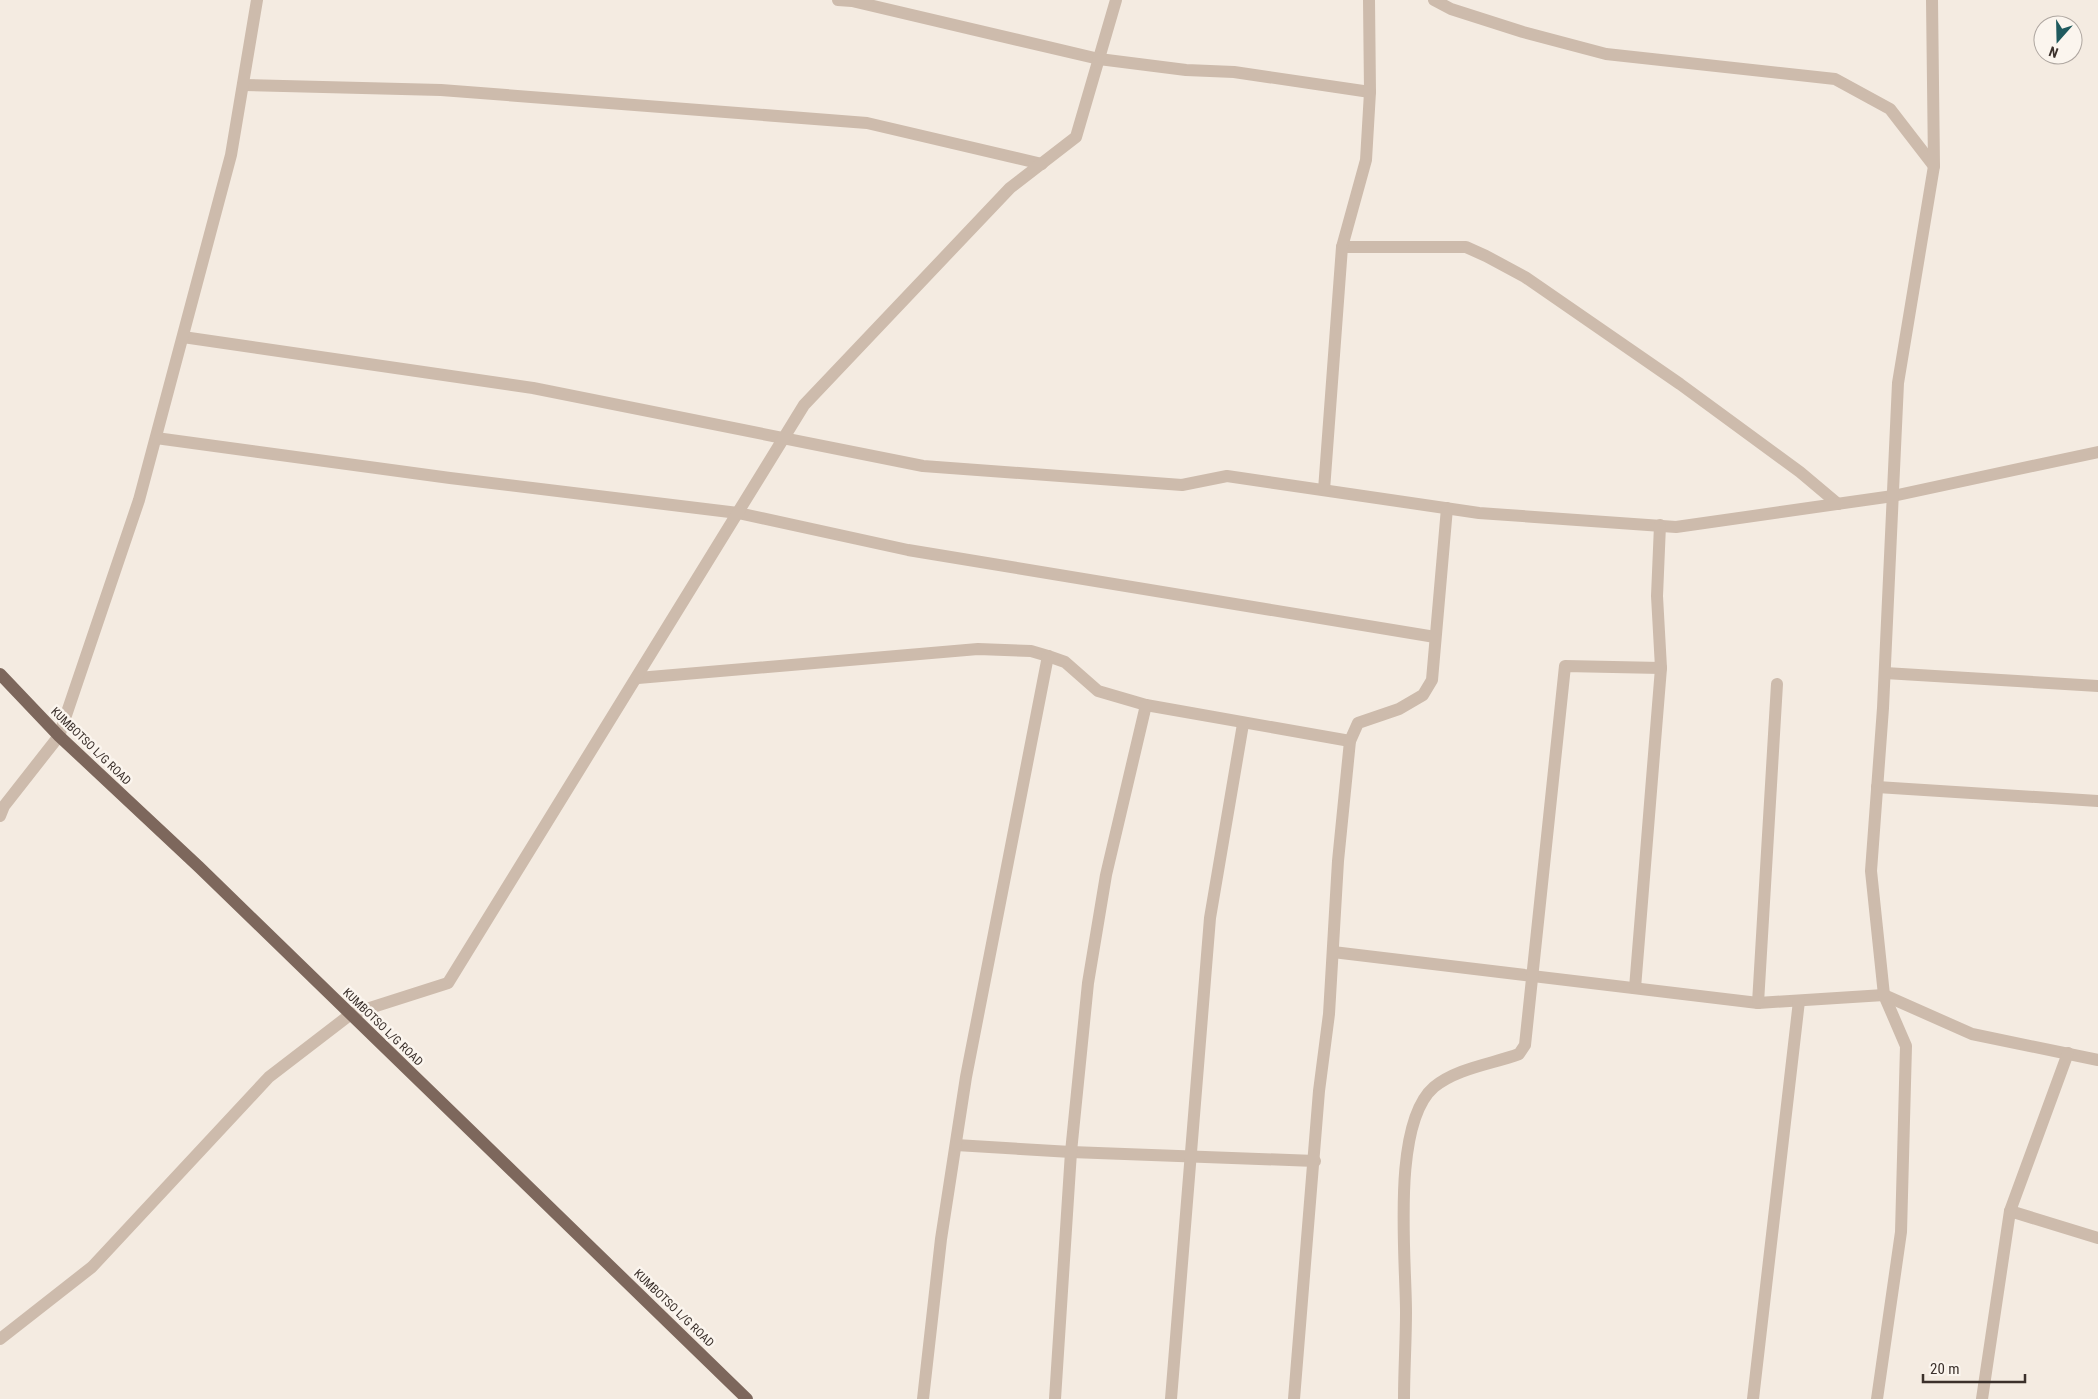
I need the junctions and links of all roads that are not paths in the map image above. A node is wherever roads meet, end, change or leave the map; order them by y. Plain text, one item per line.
1 (257, 0) edge
2 (838, 0) edge
3 (1116, 0) edge
4 (1369, 0) edge
5 (1434, 0) edge
6 (1932, 0) edge
7 (1099, 59) junction
8 (243, 85) junction
9 (1370, 92) junction
10 (1042, 164) junction
11 (1934, 166) junction
12 (1342, 247) junction
13 (183, 337) junction
14 (156, 438) junction
15 (784, 438) junction
16 (2098, 452) edge
17 (1324, 490) junction
18 (1893, 496) junction
19 (1838, 504) junction
20 (1447, 508) junction
21 (738, 513) junction
22 (1660, 525) junction
23 (1435, 637) junction
24 (1048, 656) junction
25 (1661, 668) junction
26 (1885, 673) junction
27 (0, 674) edge
28 (638, 678) junction
29 (1778, 684) dead end
30 (2098, 686) edge
31 (1146, 705) junction
32 (1243, 724) junction
33 (60, 736) junction
34 (1350, 741) junction
35 (1877, 787) junction
36 (2098, 801) edge
37 (0, 816) edge
38 (1333, 952) junction
39 (1534, 976) junction
40 (1635, 988) junction
41 (1884, 995) junction
42 (1799, 1001) junction
43 (1758, 1003) junction
44 (351, 1014) junction
45 (2068, 1053) junction
46 (2098, 1060) edge
47 (956, 1144) junction
48 (1071, 1152) junction
49 (1190, 1157) junction
50 (1315, 1161) junction
51 (2010, 1211) junction
52 (2098, 1238) edge
53 (0, 1340) edge
54 (747, 1399) edge
55 (923, 1399) edge
56 (1055, 1399) edge
57 (1171, 1399) edge
58 (1294, 1399) edge
59 (1404, 1399) edge
60 (1753, 1399) edge
61 (1877, 1399) edge
62 (1982, 1399) edge

1 - 8 street
2 - 7 street
3 - 7 street
4 - 9 street
5 - 11 street
6 - 11 street
7 - 9 street
7 - 10 street
8 - 10 street
8 - 13 street
9 - 12 street
10 - 15 street
11 - 18 street
12 - 17 street
12 - 19 street
13 - 14 street
13 - 15 street
14 - 21 street
14 - 33 street
15 - 17 street
15 - 21 street
16 - 18 street
17 - 20 street
18 - 19 street
18 - 26 street
19 - 22 street
20 - 22 street
20 - 23 street
21 - 23 street
21 - 28 street
22 - 25 street
23 - 34 street
24 - 28 street
24 - 31 street
24 - 47 street
25 - 39 street
25 - 40 street
26 - 30 street
26 - 35 street
27 - 33 main road, KUMBOTSO L/G ROAD
28 - 44 street
29 - 43 street
31 - 32 street
31 - 48 street
32 - 34 street
32 - 49 street
33 - 37 street
33 - 44 main road, KUMBOTSO L/G ROAD
34 - 38 street
35 - 36 street
35 - 41 street
38 - 39 street
38 - 50 street
39 - 40 street
39 - 59 street
40 - 43 street
41 - 42 street
41 - 45 street
41 - 61 street
42 - 43 street
42 - 60 street
44 - 53 street
44 - 54 main road, KUMBOTSO L/G ROAD
45 - 46 street
45 - 51 street
47 - 48 street
47 - 55 street
48 - 49 street
48 - 56 street
49 - 50 street
49 - 57 street
50 - 58 street
51 - 52 street
51 - 62 street

